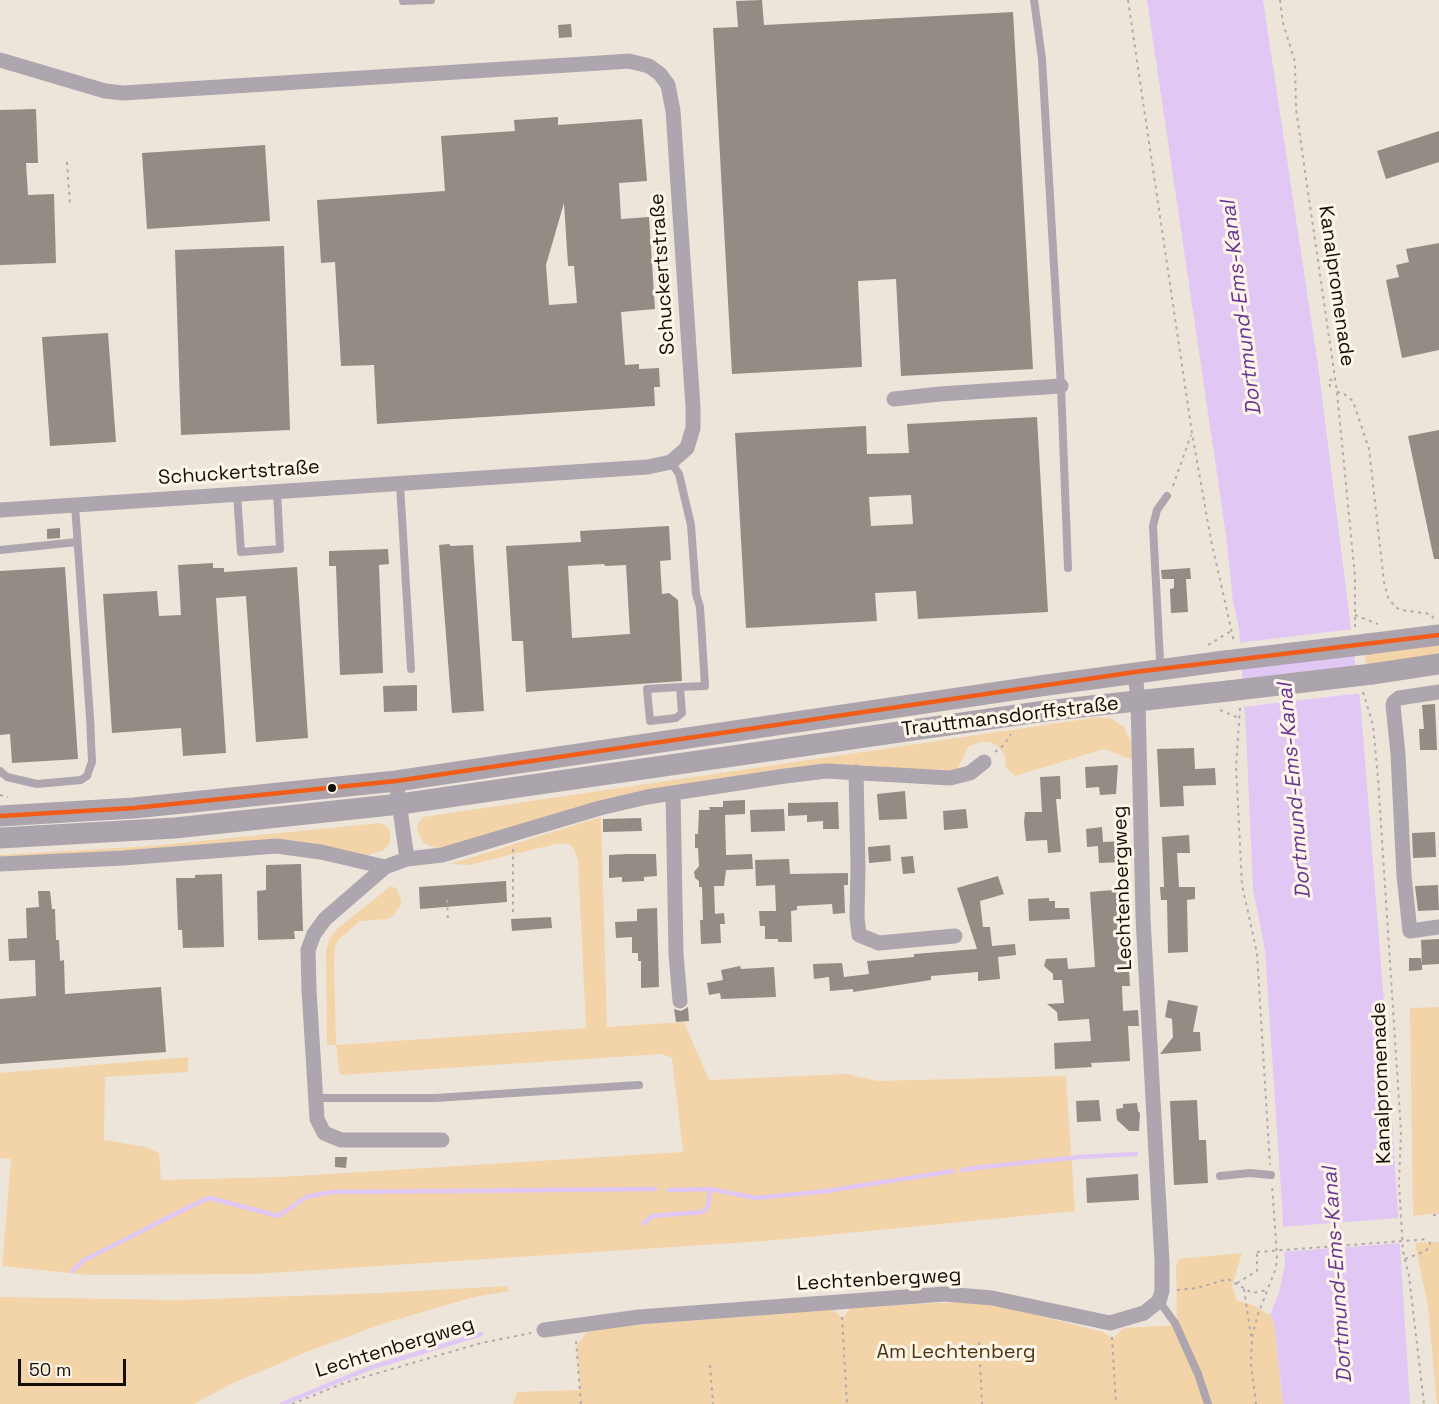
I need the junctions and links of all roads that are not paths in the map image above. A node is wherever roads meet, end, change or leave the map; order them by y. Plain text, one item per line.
1 (431, 0) edge
2 (1034, 0) edge
3 (403, 1) edge
4 (0, 60) edge
5 (1061, 386) junction
6 (894, 399) dead end
7 (671, 462) junction
8 (400, 484) junction
9 (277, 492) junction
10 (237, 494) junction
11 (1167, 496) road end
12 (75, 505) junction
13 (0, 510) edge
14 (77, 542) junction
15 (0, 550) edge
16 (1068, 568) dead end
17 (1437, 630) edge
18 (1160, 660) dead end
19 (1439, 664) edge
20 (411, 669) dead end
21 (1135, 672) junction
22 (680, 687) junction
23 (1439, 692) edge
24 (1138, 701) junction
25 (984, 762) dead end
26 (0, 771) edge
27 (856, 772) junction
28 (396, 781) junction
29 (673, 794) junction
30 (400, 804) junction
31 (0, 816) edge
32 (0, 838) edge
33 (407, 859) junction
34 (0, 864) edge
35 (385, 867) junction
36 (1439, 927) edge
37 (955, 936) dead end
38 (680, 1002) dead end
39 (639, 1085) dead end
40 (315, 1098) junction
41 (442, 1140) dead end
42 (1271, 1175) dead end
43 (1220, 1176) dead end
44 (1161, 1296) junction
45 (544, 1330) road end
46 (1208, 1404) edge

1 - 3 lane
2 - 5 lane
4 - 7 street, Schuckertstraße
5 - 6 street
5 - 16 lane
7 - 8 street, Schuckertstraße
7 - 22 lane
8 - 9 street, Schuckertstraße
8 - 20 lane
9 - 10 street, Schuckertstraße
9 - 10 lane
10 - 12 street, Schuckertstraße
11 - 18 lane
12 - 13 street, Schuckertstraße
12 - 14 lane
14 - 15 lane
14 - 26 lane
17 - 21 main road, bridge
19 - 24 main road, bridge
21 - 24 street, Trauttmansdorffstraße
21 - 28 main road, Trauttmansdorffstraße
22 - 22 lane
23 - 36 street
24 - 30 main road, Trauttmansdorffstraße
24 - 44 street, Lechtenbergweg
25 - 27 street, Trauttmansdorffstraße
27 - 29 street, Trauttmansdorffstraße
27 - 37 street
28 - 30 street
28 - 31 main road, Trauttmansdorffstraße
29 - 33 street, Trauttmansdorffstraße
29 - 38 street
30 - 32 main road, Trauttmansdorffstraße
30 - 33 street
33 - 35 street, Trauttmansdorffstraße
34 - 35 street
35 - 40 street, Trauttmansdorffstraße
39 - 40 lane
40 - 41 street, Trauttmansdorffstraße
42 - 43 lane
44 - 45 street, Lechtenbergweg
44 - 46 lane

